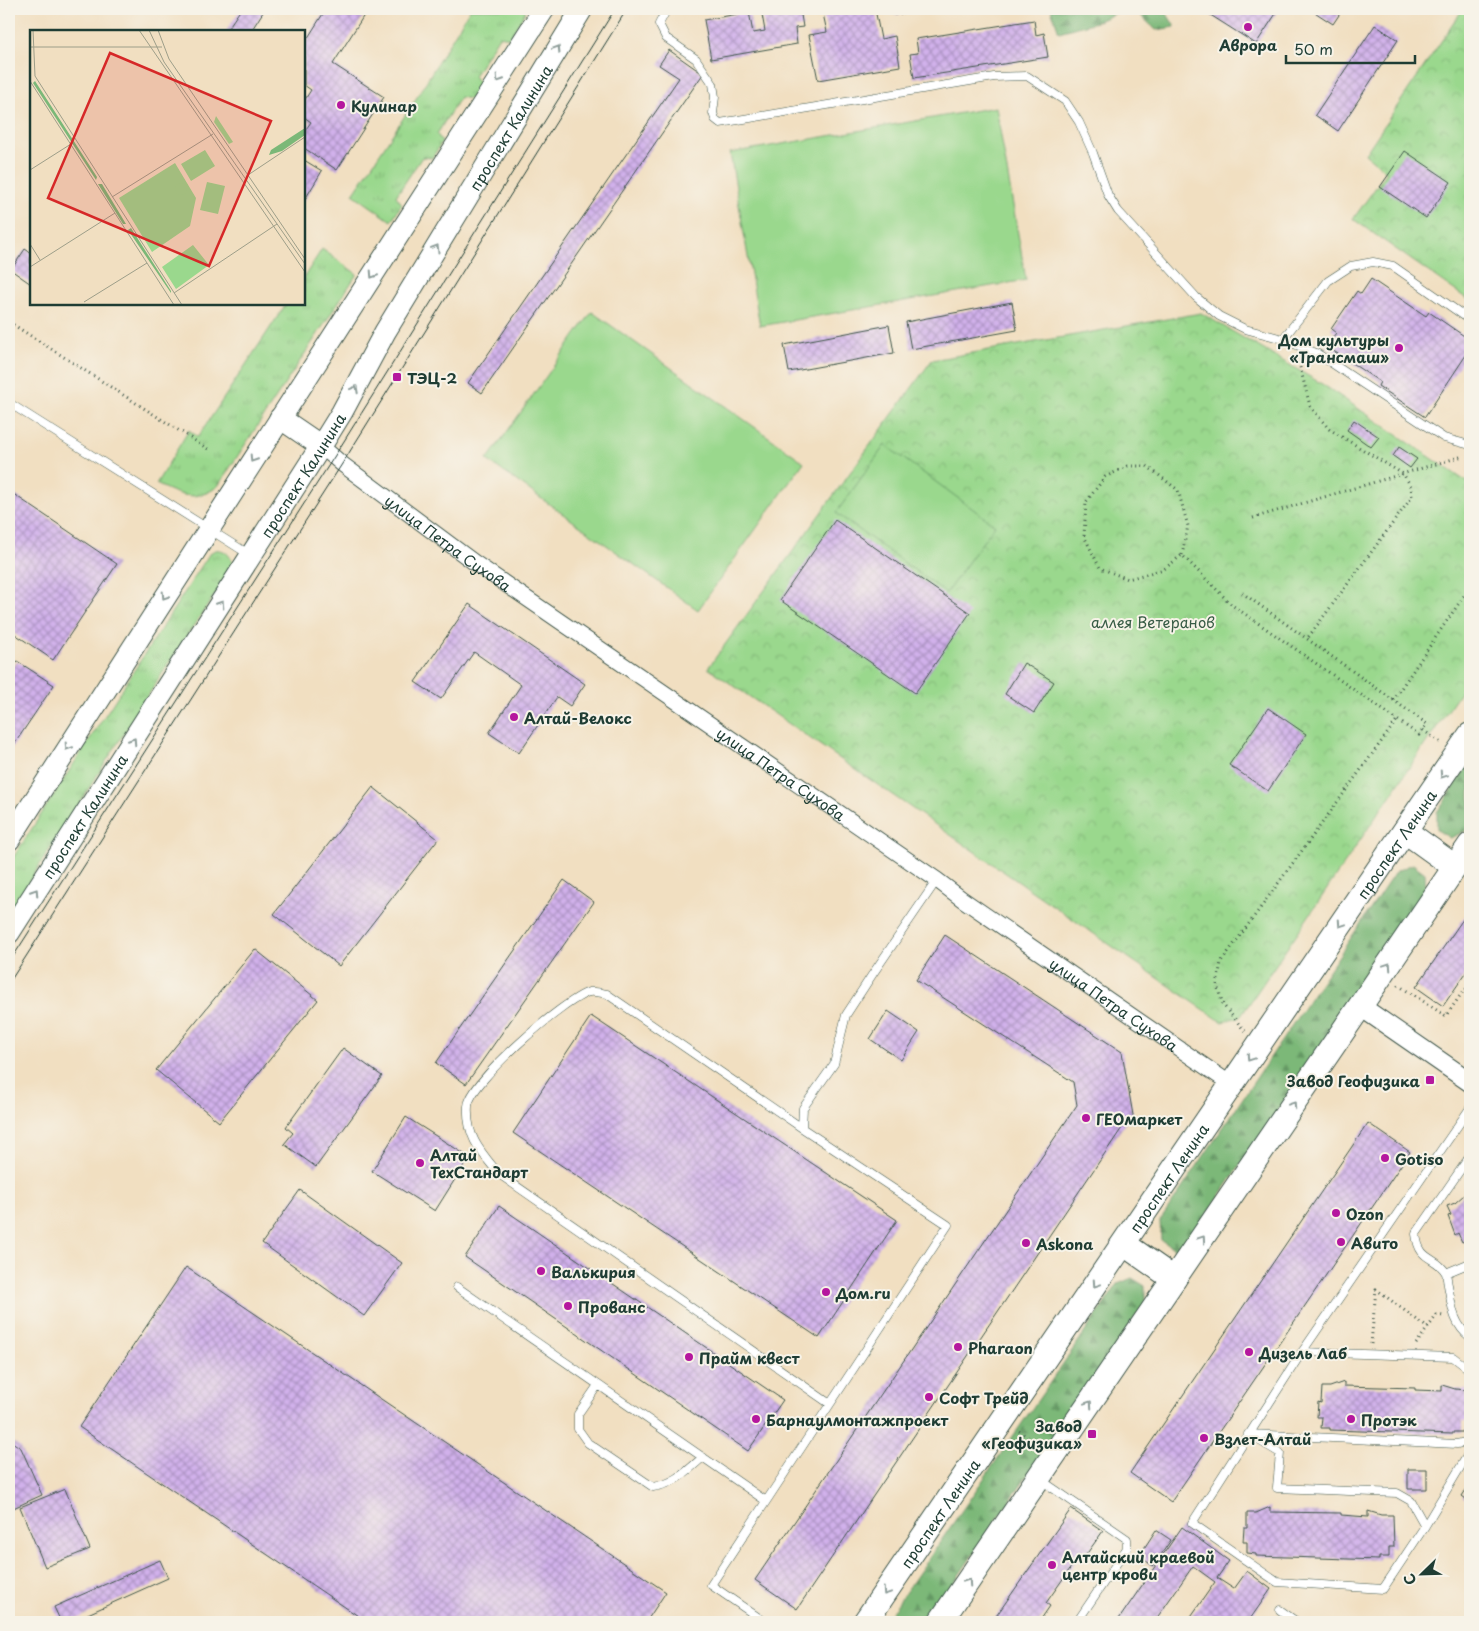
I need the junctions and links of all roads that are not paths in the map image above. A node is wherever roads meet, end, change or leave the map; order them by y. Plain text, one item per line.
1 (544, 9) edge
2 (667, 9) edge
3 (576, 11) edge
4 (1470, 320) edge
5 (1284, 339) junction
6 (9, 403) edge
7 (280, 418) junction
8 (1470, 445) edge
9 (328, 452) junction
10 (209, 528) junction
11 (252, 556) junction
12 (1470, 735) edge
13 (1405, 831) junction
14 (9, 840) edge
15 (1470, 845) edge
16 (1455, 867) junction
17 (937, 880) junction
18 (9, 933) edge
19 (1360, 1006) junction
20 (1470, 1082) edge
21 (1232, 1085) junction
22 (1470, 1108) edge
23 (802, 1128) junction
24 (1470, 1156) edge
25 (1124, 1244) junction
26 (1470, 1263) edge
27 (1446, 1273) junction
28 (1174, 1279) junction
29 (457, 1287) dead end
30 (1470, 1337) edge
31 (1302, 1352) junction
32 (1470, 1370) edge
33 (598, 1384) junction
34 (830, 1404) junction
35 (1248, 1434) junction
36 (1470, 1441) edge
37 (1470, 1451) edge
38 (703, 1457) junction
39 (1038, 1478) junction
40 (766, 1501) junction
41 (1425, 1526) junction
42 (1280, 1610) dead end
43 (765, 1622) edge
44 (865, 1622) edge
45 (940, 1622) edge
46 (1077, 1622) edge
47 (1297, 1622) edge

1 -> 7 main road
2 - 5 lane
9 -> 3 main road, проспект Калинина
4 - 5 lane
5 - 8 lane
6 - 10 lane
7 - 9 main road
7 -> 10 main road
9 - 11 main road, проспект Калинина
9 - 17 street, улица Петра Сухова
10 - 11 lane
10 -> 14 main road
18 -> 11 main road, проспект Калинина
12 -> 13 main road, проспект Ленина
13 - 16 main road
13 -> 21 main road, проспект Ленина
15 - 16 main road
19 -> 16 main road
17 - 21 street, улица Петра Сухова
17 - 23 lane
19 - 20 street
28 -> 19 main road
21 - 25 main road, проспект Ленина
22 - 31 lane
23 - 34 lane
23 - 34 lane
24 - 27 lane
25 - 28 main road
25 -> 44 main road, проспект Ленина
26 - 27 lane
27 - 30 lane
39 -> 28 main road
29 - 33 lane
31 - 32 lane
31 - 35 lane
33 - 38 lane
33 - 38 lane
34 - 40 lane
35 - 36 lane
35 - 41 lane
35 - 41 lane
37 - 41 lane
38 - 40 lane
45 -> 39 main road
39 - 46 lane
40 - 43 lane
42 - 47 lane

